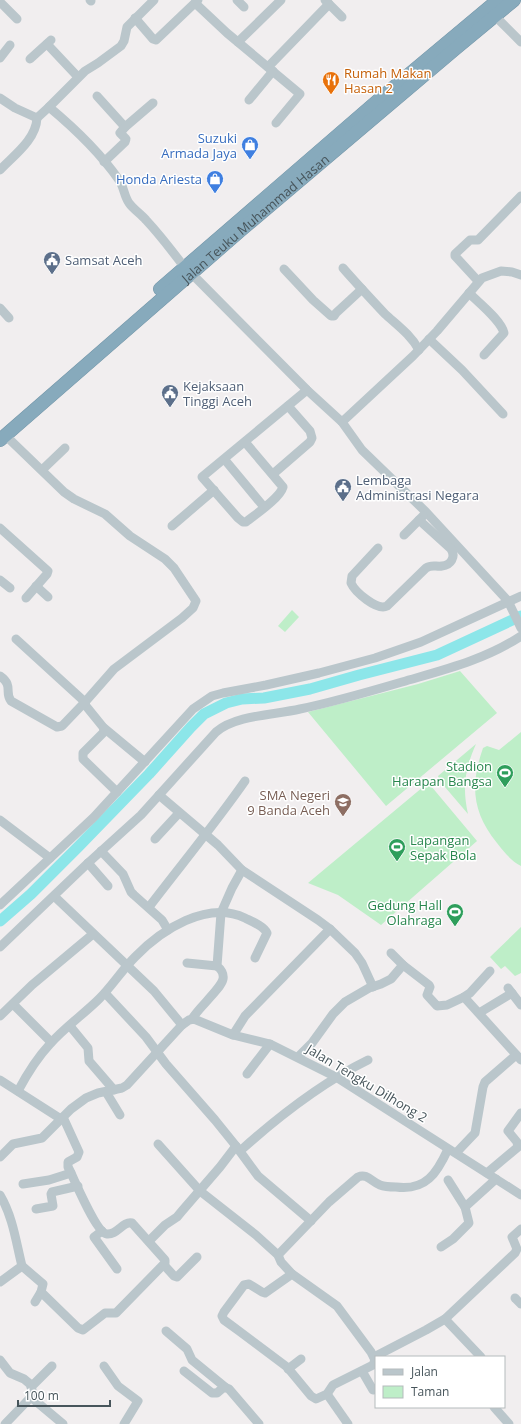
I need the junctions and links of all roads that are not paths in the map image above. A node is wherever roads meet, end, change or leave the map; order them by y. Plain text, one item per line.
1 (154, 0) edge
2 (498, 0) edge
3 (514, 0) edge
4 (197, 1) edge
5 (279, 1) edge
6 (0, 2) edge
7 (327, 2) edge
8 (495, 16) junction
9 (342, 17) dead end
10 (135, 18) junction
11 (17, 19) dead end
12 (238, 42) junction
13 (521, 42) edge
14 (10, 45) dead end
15 (0, 58) edge
16 (30, 59) dead end
17 (271, 69) junction
18 (78, 77) junction
19 (97, 96) dead end
20 (0, 98) edge
21 (249, 100) dead end
22 (385, 101) junction
23 (153, 103) dead end
24 (49, 107) junction
25 (37, 118) junction
26 (276, 123) dead end
27 (125, 127) junction
28 (104, 162) junction
29 (0, 170) edge
30 (521, 196) edge
31 (343, 268) dead end
32 (284, 269) dead end
33 (189, 271) junction
34 (521, 275) edge
35 (478, 281) junction
36 (362, 289) junction
37 (469, 293) junction
38 (0, 308) edge
39 (9, 318) dead end
40 (429, 340) junction
41 (419, 350) junction
42 (484, 355) dead end
43 (307, 390) junction
44 (288, 406) junction
45 (503, 414) dead end
46 (342, 422) junction
47 (2, 434) edge
48 (245, 442) junction
49 (65, 448) dead end
50 (225, 460) junction
51 (42, 470) junction
52 (272, 474) junction
53 (214, 490) junction
54 (264, 507) junction
55 (426, 512) junction
56 (419, 520) junction
57 (172, 526) dead end
58 (0, 528) edge
59 (404, 535) dead end
60 (378, 548) dead end
61 (0, 580) edge
62 (36, 586) junction
63 (10, 588) dead end
64 (521, 596) edge
65 (48, 597) dead end
66 (26, 598) dead end
67 (510, 604) junction
68 (521, 628) edge
69 (521, 636) edge
70 (16, 639) dead end
71 (0, 676) edge
72 (85, 702) junction
73 (104, 728) junction
74 (145, 762) junction
75 (245, 781) dead end
76 (117, 792) junction
77 (159, 796) junction
78 (179, 813) junction
79 (0, 820) edge
80 (205, 835) junction
81 (155, 839) dead end
82 (102, 851) junction
83 (50, 858) junction
84 (88, 863) junction
85 (242, 870) junction
86 (108, 886) dead end
87 (54, 896) junction
88 (0, 905) edge
89 (149, 907) junction
90 (221, 913) junction
91 (330, 929) junction
92 (168, 930) junction
93 (93, 934) junction
94 (0, 947) edge
95 (391, 953) dead end
96 (254, 958) dead end
97 (187, 963) dead end
98 (128, 965) junction
99 (403, 965) junction
100 (217, 966) junction
101 (490, 971) dead end
102 (373, 987) junction
103 (105, 993) junction
104 (464, 997) junction
105 (13, 1004) junction
106 (521, 1005) edge
107 (1, 1012) edge
108 (479, 1013) junction
109 (192, 1019) junction
110 (182, 1025) junction
111 (70, 1026) junction
112 (232, 1035) junction
113 (51, 1042) junction
114 (270, 1044) junction
115 (157, 1052) junction
116 (298, 1057) junction
117 (519, 1058) edge
118 (368, 1060) dead end
119 (248, 1074) dead end
120 (336, 1077) junction
121 (0, 1080) edge
122 (18, 1091) junction
123 (110, 1091) junction
124 (521, 1113) edge
125 (120, 1115) dead end
126 (62, 1118) junction
127 (158, 1144) dead end
128 (238, 1148) junction
129 (452, 1151) junction
130 (0, 1158) edge
131 (71, 1173) junction
132 (487, 1173) junction
133 (496, 1179) junction
134 (448, 1180) dead end
135 (23, 1184) dead end
136 (78, 1186) junction
137 (200, 1191) junction
138 (0, 1195) edge
139 (521, 1196) edge
140 (465, 1207) junction
141 (36, 1209) dead end
142 (311, 1221) junction
143 (521, 1229) edge
144 (102, 1231) junction
145 (149, 1241) junction
146 (441, 1247) dead end
147 (278, 1255) junction
148 (197, 1257) dead end
149 (164, 1265) junction
150 (22, 1266) junction
151 (117, 1269) dead end
152 (292, 1274) junction
153 (0, 1282) edge
154 (41, 1292) junction
155 (35, 1302) dead end
156 (445, 1318) junction
157 (166, 1331) dead end
158 (376, 1356) edge
159 (480, 1356) edge
160 (374, 1357) joint
161 (301, 1359) dead end
162 (0, 1360) edge
163 (52, 1366) dead end
164 (104, 1366) dead end
165 (288, 1369) junction
166 (184, 1371) dead end
167 (362, 1371) junction
168 (32, 1386) junction
169 (225, 1387) junction
170 (373, 1390) dead end
171 (327, 1394) junction
172 (32, 1396) junction
173 (495, 1408) edge
174 (126, 1421) edge
175 (5, 1424) edge
176 (63, 1424) edge
177 (135, 1424) edge
178 (259, 1424) edge
179 (348, 1424) edge
180 (509, 1424) edge

1 - 10 street
2 - 22 highway, Jalan Teuku Muhammad Hasan
3 - 8 highway, Jalan Teuku Muhammad Hasan
4 - 10 street
4 - 12 street
5 - 12 street
6 - 11 street
7 - 9 street
7 - 17 street
8 - 13 street
8 - 22 highway, Jalan Teuku Muhammad Hasan
10 - 18 street
12 - 17 street
14 - 15 street
16 - 18 street
17 - 21 street
17 - 26 street
18 - 24 street
19 - 27 street
20 - 25 street
22 - 33 highway, Jalan Teuku Muhammad Hasan
23 - 27 street
24 - 25 street
24 - 28 street
25 - 29 street
27 - 28 street
28 - 33 street
30 - 35 street
31 - 36 street
32 - 36 street
33 - 43 street
33 - 47 highway, Jalan Teuku Muhammad Hasan
34 - 35 street
35 - 37 street
36 - 41 street
37 - 40 street
37 - 42 street
38 - 39 street
40 - 41 street
40 - 45 street
41 - 46 street
43 - 44 street
43 - 46 street
44 - 48 street
44 - 52 street
46 - 55 street
47 - 51 street
48 - 50 street
48 - 52 street
49 - 51 street
50 - 53 street
50 - 54 street
51 - 72 street
52 - 54 street
53 - 54 street
53 - 57 street
55 - 56 street
55 - 67 street
56 - 59 street
56 - 60 street
58 - 62 street
61 - 63 street
62 - 65 street
62 - 66 street
64 - 67 street
67 - 68 street
67 - 74 street
69 - 77 street
70 - 72 street
71 - 72 street
72 - 73 street
73 - 74 street
73 - 76 street
74 - 76 street
75 - 80 street
76 - 83 street
77 - 78 street
77 - 82 street
78 - 80 street
78 - 81 street
79 - 83 street
80 - 85 street
80 - 89 street
82 - 84 street
82 - 89 street
83 - 88 street
84 - 86 street
84 - 87 street
85 - 90 street
85 - 91 street
87 - 93 street
87 - 94 street
89 - 92 street
90 - 92 street
90 - 96 street
90 - 100 street
91 - 102 street
91 - 112 street
92 - 98 street
93 - 98 street
93 - 105 street
95 - 99 street
97 - 100 street
98 - 103 street
98 - 110 street
99 - 102 street
99 - 104 street
100 - 109 street
101 - 104 street
102 - 116 street
103 - 111 street
103 - 115 street
104 - 108 street
105 - 107 street
105 - 113 street
106 - 108 street
108 - 117 street
109 - 110 street
109 - 112 street, Jalan Tengku Dilhong 2
110 - 115 street
111 - 113 street
111 - 123 street
112 - 114 street, Jalan Tengku Dilhong 2
113 - 122 street
114 - 116 street, Jalan Tengku Dilhong 2
114 - 119 street
115 - 123 street
115 - 128 street
116 - 120 street, Jalan Tengku Dilhong 2
117 - 129 street
118 - 120 street
120 - 128 street
120 - 129 street, Jalan Tengku Dilhong 2
121 - 122 street
122 - 126 street
123 - 125 street
123 - 126 street
124 - 132 street
126 - 130 street
126 - 131 street
127 - 137 street
128 - 137 street
128 - 142 street
129 - 132 street, Jalan Tengku Dilhong 2
129 - 142 street
131 - 135 street
131 - 136 street
132 - 133 street, Jalan Tengku Dilhong 2
133 - 139 street, Jalan Tengku Dilhong 2
133 - 140 street
134 - 140 street
136 - 141 street
136 - 144 street
137 - 145 street
137 - 147 street
138 - 150 street
140 - 146 street
142 - 147 street
143 - 156 street
144 - 145 street
144 - 151 street
145 - 149 street
147 - 152 street
148 - 149 street
149 - 154 street
150 - 153 street
150 - 154 street
152 - 160 street
152 - 165 street
154 - 155 street
156 - 158 street
156 - 159 street
157 - 169 street
160 - 167 street
161 - 165 street
162 - 168 street
163 - 168 street
164 - 174 street
165 - 171 street
166 - 169 street
167 - 170 street
167 - 171 street
168 - 172 street
169 - 178 street
171 - 179 street
172 - 175 street
172 - 176 street
173 - 180 street
174 - 177 street

